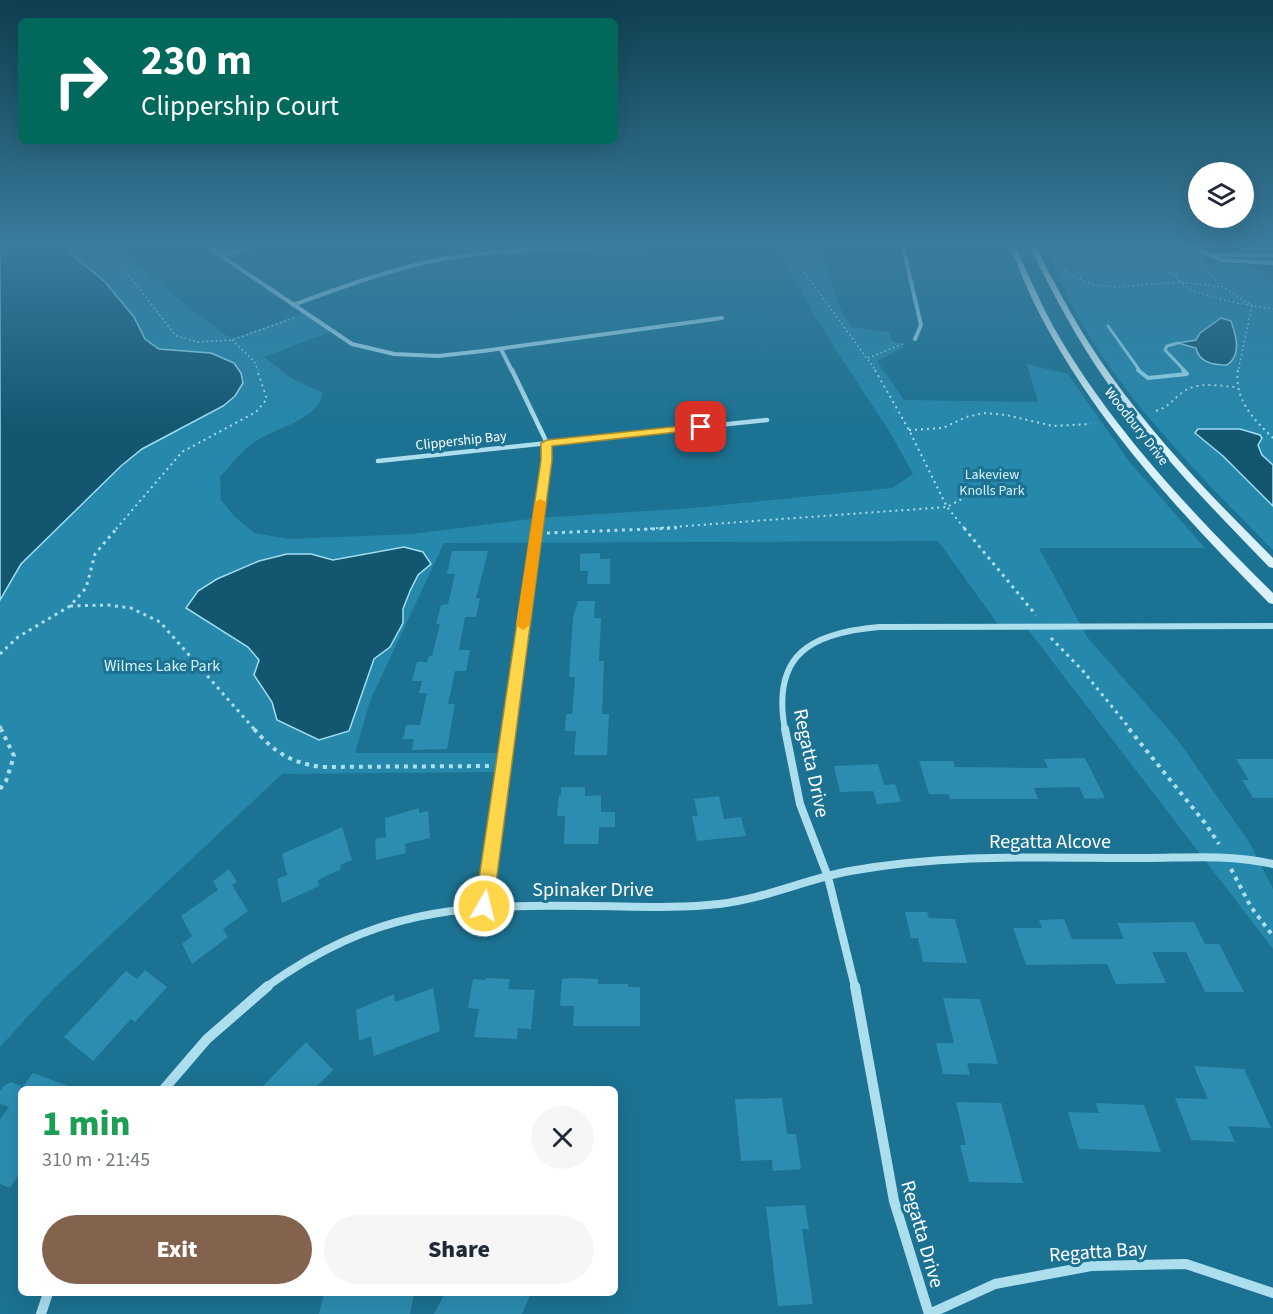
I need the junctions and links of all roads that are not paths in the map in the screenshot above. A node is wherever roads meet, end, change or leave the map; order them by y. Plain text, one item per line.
1 (298, 308) edge
2 (917, 308) edge
3 (1041, 308) edge
4 (1064, 308) edge
5 (722, 318) dead end
6 (915, 339) road end
7 (501, 349) junction
8 (767, 420) dead end
9 (547, 443) junction
10 (378, 461) dead end
11 (1273, 564) edge
12 (1273, 600) edge
13 (1273, 626) edge
14 (1273, 864) edge
15 (827, 876) junction
16 (484, 906) junction
17 (166, 1086) edge
18 (1273, 1293) edge
19 (47, 1296) edge
20 (41, 1314) edge
21 (929, 1314) edge

1 - 7 street
2 - 6 street
3 - 12 main road, Woodbury Drive
4 - 11 main road, Woodbury Drive
5 - 7 street
7 - 9 street
8 - 9 street, Clippership Bay
9 - 10 street, Clippership Bay
9 - 16 street
13 - 15 street, Regatta Drive
14 - 15 street, Regatta Alcove
15 - 16 street, Spinaker Drive
15 - 21 street, Regatta Drive
16 - 17 street, Spinaker Drive
18 - 21 street, Regatta Bay
19 - 20 street

